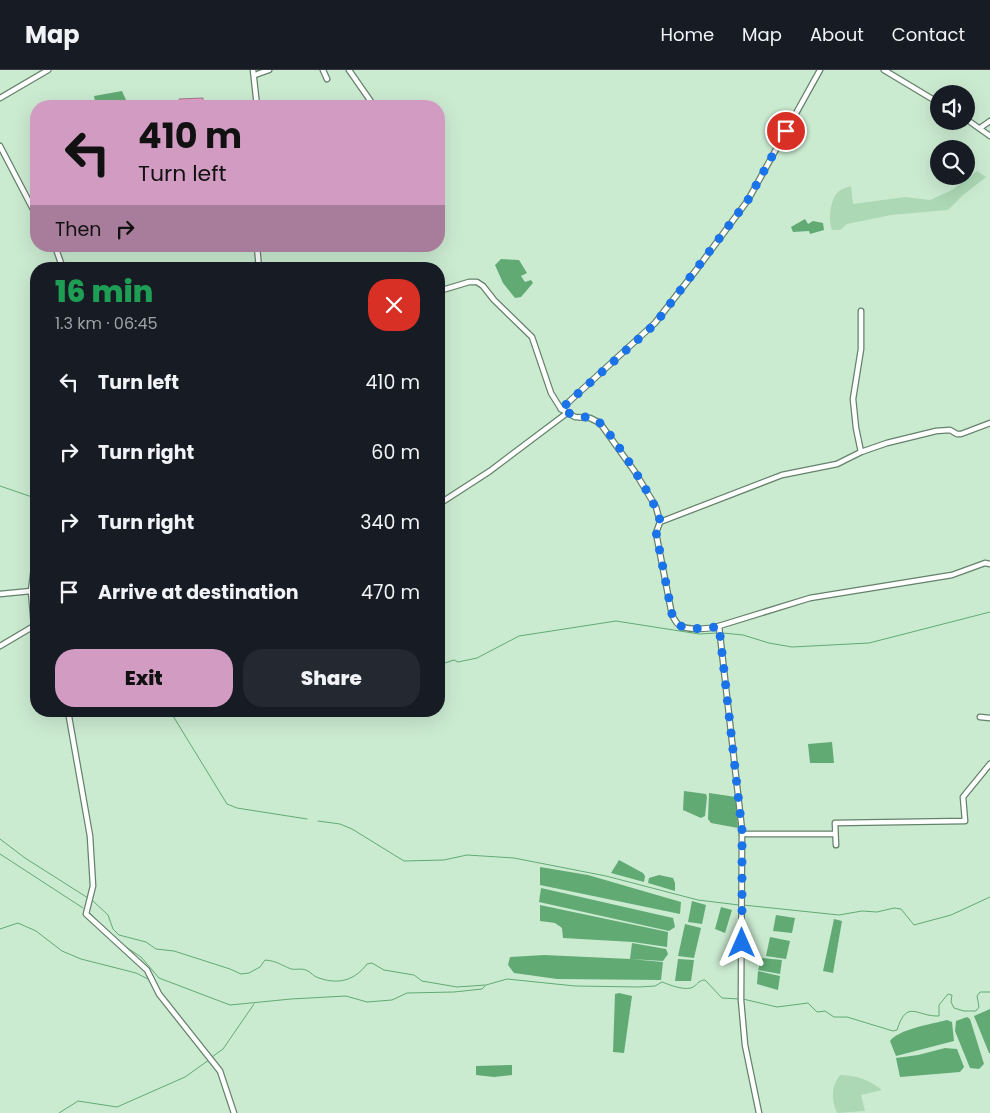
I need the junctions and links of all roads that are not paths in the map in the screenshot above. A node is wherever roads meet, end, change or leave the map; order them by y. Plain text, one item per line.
1 (48, 70) edge
2 (269, 70) edge
3 (323, 70) edge
4 (349, 70) edge
5 (820, 70) edge
6 (884, 70) edge
7 (254, 73) edge
8 (327, 79) dead end
9 (930, 97) edge
10 (0, 98) edge
11 (256, 100) edge
12 (370, 100) edge
13 (990, 121) edge
14 (975, 125) edge
15 (980, 128) junction
16 (990, 136) edge
17 (0, 146) edge
18 (30, 204) edge
19 (445, 289) edge
20 (861, 311) dead end
21 (561, 409) junction
22 (567, 414) junction
23 (990, 423) edge
24 (861, 452) junction
25 (445, 500) edge
26 (660, 522) junction
27 (990, 564) edge
28 (30, 591) edge
29 (0, 594) edge
30 (719, 626) junction
31 (30, 630) edge
32 (0, 646) edge
33 (69, 717) edge
34 (980, 717) dead end
35 (990, 718) edge
36 (990, 764) edge
37 (742, 834) junction
38 (835, 834) junction
39 (836, 845) dead end
40 (234, 1113) edge
41 (759, 1113) edge

1 - 10 street
2 - 7 street
3 - 8 street
4 - 12 street
5 - 21 street
6 - 9 street
7 - 11 street
13 - 15 street
14 - 15 street
15 - 16 street
17 - 18 street
19 - 21 street
20 - 24 street
21 - 22 street
22 - 25 street
22 - 26 street
23 - 24 street
24 - 26 street
26 - 30 street
27 - 30 street
28 - 29 street
30 - 37 street
31 - 32 street
33 - 40 street
34 - 35 street
36 - 38 street
37 - 38 street
37 - 41 street
38 - 39 street

